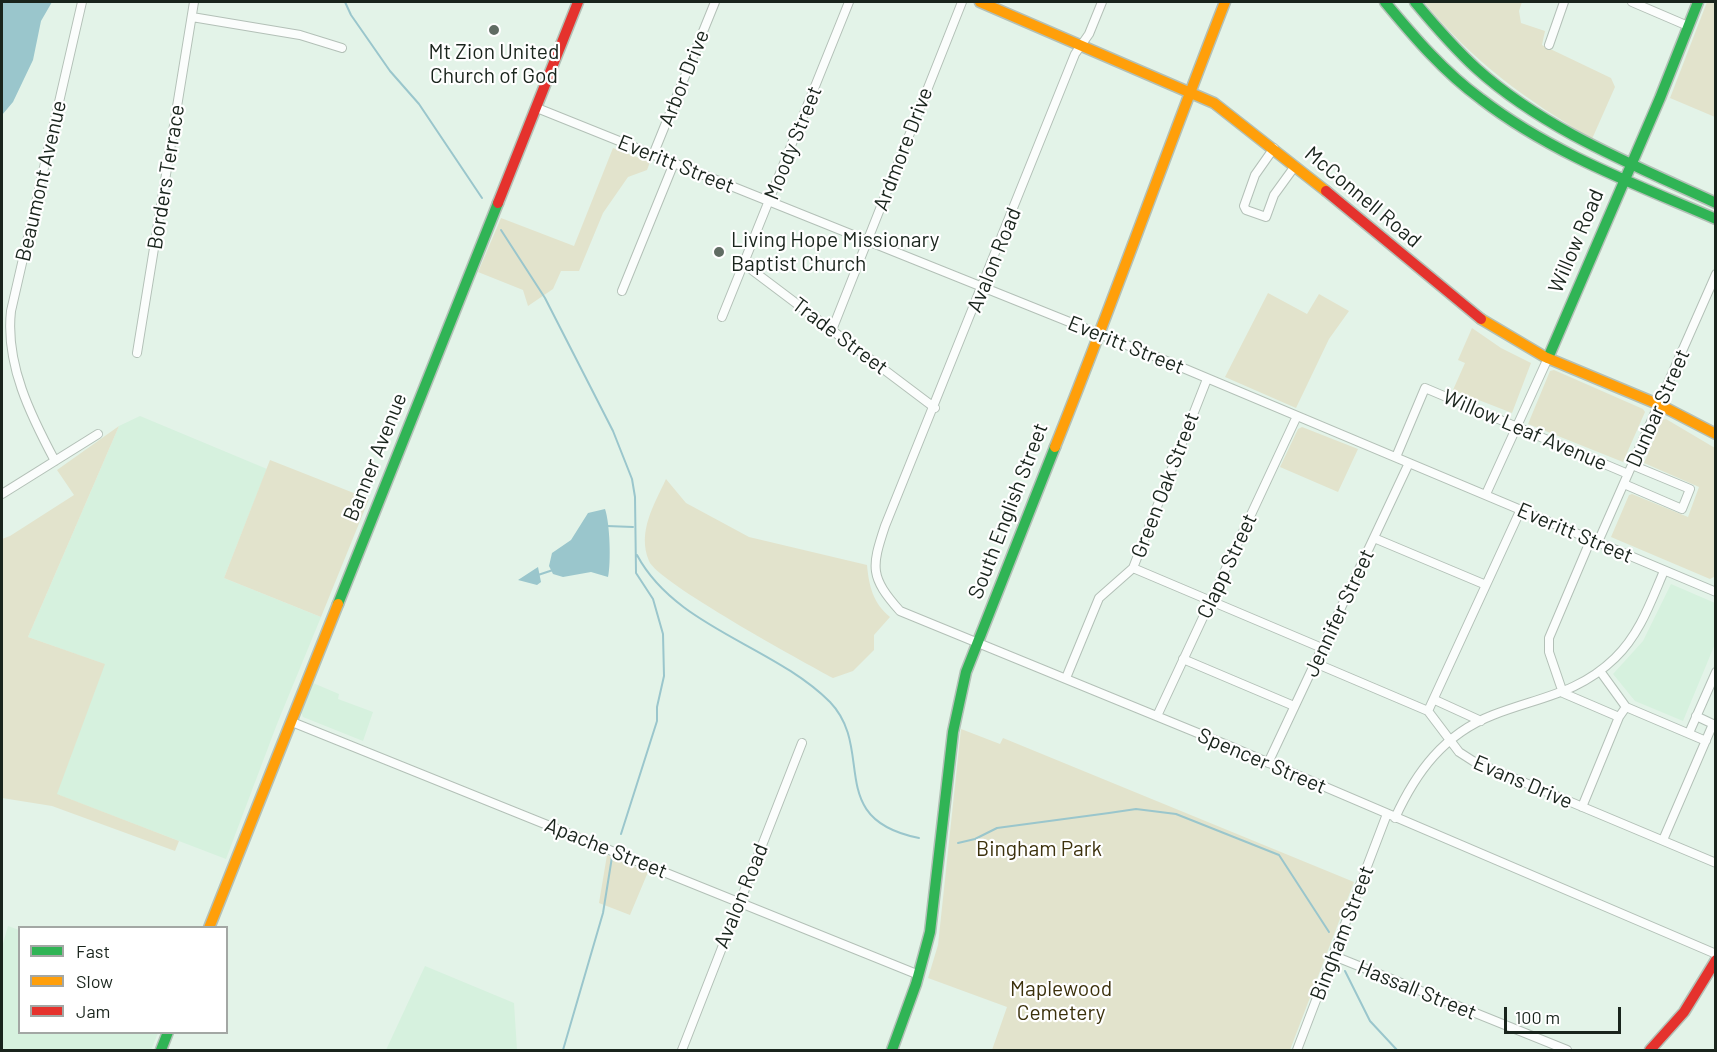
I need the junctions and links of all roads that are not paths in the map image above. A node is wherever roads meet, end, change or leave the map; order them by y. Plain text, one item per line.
1 (82, 2) edge
2 (194, 2) edge
3 (578, 2) edge
4 (715, 2) edge
5 (849, 2) edge
6 (962, 2) edge
7 (980, 2) edge
8 (1102, 2) edge
9 (1225, 2) edge
10 (1385, 2) edge
11 (1415, 2) edge
12 (1564, 2) edge
13 (1632, 2) edge
14 (1698, 2) edge
15 (192, 17) junction
16 (1688, 26) junction
17 (1082, 45) junction
18 (1549, 45) dead end
19 (342, 48) dead end
20 (1189, 91) junction
21 (537, 108) junction
22 (1274, 148) junction
23 (653, 155) junction
24 (674, 163) junction
25 (1630, 164) junction
26 (1295, 166) junction
27 (1624, 179) junction
28 (770, 202) junction
29 (1716, 203) edge
30 (1716, 219) edge
31 (866, 242) junction
32 (744, 264) junction
33 (1716, 274) edge
34 (983, 288) junction
35 (622, 291) dead end
36 (722, 317) dead end
37 (832, 330) junction
38 (1100, 334) junction
39 (137, 353) dead end
40 (1548, 358) junction
41 (1207, 379) junction
42 (1659, 405) junction
43 (935, 408) junction
44 (1297, 416) junction
45 (1516, 426) junction
46 (98, 434) dead end
47 (1716, 434) edge
48 (1396, 457) junction
49 (55, 461) junction
50 (1409, 462) junction
51 (1632, 465) junction
52 (1628, 474) junction
53 (1624, 484) junction
54 (2, 494) edge
55 (1486, 494) junction
56 (1521, 509) junction
57 (888, 521) joint
58 (1374, 538) junction
59 (1595, 541) junction
60 (1133, 568) junction
61 (1664, 571) junction
62 (1486, 585) junction
63 (1714, 589) edge
64 (1210, 601) junction
65 (978, 641) junction
66 (1322, 648) junction
67 (1183, 659) junction
68 (1315, 663) junction
69 (1600, 671) junction
70 (1716, 672) edge
71 (1066, 678) junction
72 (1563, 693) junction
73 (1435, 700) junction
74 (1294, 706) junction
75 (1626, 707) junction
76 (1428, 711) junction
77 (1157, 716) junction
78 (1696, 716) junction
79 (1619, 717) junction
80 (1481, 721) junction
81 (292, 722) junction
82 (1689, 733) junction
83 (1450, 741) junction
84 (1706, 741) junction
85 (802, 743) dead end
86 (1268, 763) junction
87 (1582, 807) junction
88 (1387, 814) junction
89 (1395, 818) junction
90 (1663, 840) junction
91 (1716, 863) edge
92 (738, 902) junction
93 (209, 926) edge
94 (1716, 954) edge
95 (1334, 956) junction
96 (1716, 960) edge
97 (919, 975) junction
98 (167, 1034) edge
99 (161, 1050) edge
100 (682, 1050) edge
101 (892, 1050) edge
102 (1297, 1050) edge
103 (1567, 1050) edge
104 (1650, 1050) edge

1 - 49 street, Beaumont Avenue
2 - 15 street, Borders Terrace
3 - 21 street, Banner Avenue
4 - 23 street, Arbor Drive
5 - 28 street, Moody Street
6 - 31 street, Ardmore Drive
7 - 17 street, McConnell Road
8 - 17 street, Avalon Road
9 - 20 street, South English Street
10 - 27 street
11 - 25 street
12 - 18 street
13 - 16 street
14 - 16 street, Willow Road
15 - 19 street
15 - 39 street, Borders Terrace
16 - 25 street, Willow Road
17 - 20 street, McConnell Road
17 - 34 street, Avalon Road
20 - 22 street, McConnell Road
20 - 38 street, South English Street
21 - 23 street, Everitt Street
21 - 81 street, Banner Avenue
22 - 26 street, McConnell Road
22 - 26 street
23 - 24 street, Everitt Street
24 - 28 street, Everitt Street
24 - 35 street
25 - 27 street, Willow Road
25 - 29 street
26 - 40 street, McConnell Road
27 - 30 street
27 - 40 street, Willow Road
28 - 31 street, Everitt Street
28 - 32 street, Moody Street
31 - 34 street, Everitt Street
31 - 37 street, Ardmore Drive
32 - 36 street, Moody Street
32 - 37 street, Trade Street
33 - 42 street, Dunbar Street
34 - 38 street, Everitt Street
34 - 43 street, Avalon Road
37 - 43 street, Trade Street
38 - 41 street, Everitt Street
38 - 65 street, South English Street
40 - 42 street, McConnell Road
40 - 45 street, Willow Road
41 - 44 street, Everitt Street
41 - 60 street, Green Oak Street
42 - 47 street, McConnell Road
42 - 51 street, Dunbar Street
43 - 57 street, Avalon Road
44 - 48 street, Everitt Street
44 - 64 street, Clapp Street
45 - 48 street, Willow Leaf Avenue
45 - 52 street, Willow Leaf Avenue
45 - 55 street, Willow Road
46 - 49 street
48 - 50 street, Everitt Street
49 - 54 street
50 - 55 street, Everitt Street
50 - 58 street, Jennifer Street
51 - 52 street, Dunbar Street
51 - 53 street
52 - 53 street, Dunbar Street
53 - 59 street, Dunbar Street
55 - 56 street, Everitt Street
56 - 59 street, Everitt Street
56 - 62 street
57 - 65 street, Spencer Street
58 - 62 street
58 - 66 street, Jennifer Street
59 - 61 street, Everitt Street
59 - 72 street, Dunbar Street
60 - 64 street
60 - 71 street, Green Oak Street
61 - 63 street, Everitt Street
61 - 69 street
62 - 73 street
64 - 66 street
64 - 67 street, Clapp Street
65 - 71 street, Spencer Street
65 - 97 street, South English Street
66 - 68 street, Jennifer Street
67 - 74 street
67 - 77 street, Clapp Street
68 - 74 street, Jennifer Street
68 - 76 street
69 - 72 street
69 - 75 street
70 - 78 street
71 - 77 street, Spencer Street
72 - 79 street
72 - 80 street
73 - 76 street
73 - 80 street, Evans Drive
74 - 86 street, Jennifer Street
75 - 79 street
75 - 82 street
76 - 83 street, Evans Drive
77 - 86 street, Spencer Street
78 - 82 street
78 - 84 street
79 - 87 street
80 - 83 street
81 - 92 street, Apache Street
81 - 93 street, Banner Avenue
82 - 84 street
83 - 87 street, Evans Drive
83 - 89 street
84 - 90 street
85 - 92 street, Avalon Road
86 - 88 street, Spencer Street
87 - 90 street, Evans Drive
88 - 89 street, Spencer Street
88 - 95 street, Bingham Street
89 - 94 street, Spencer Street
90 - 91 street, Evans Drive
92 - 97 street, Apache Street
92 - 100 street, Avalon Road
95 - 102 street, Bingham Street
95 - 103 street, Hassall Street
96 - 104 street
97 - 101 street, South English Street
98 - 99 street

